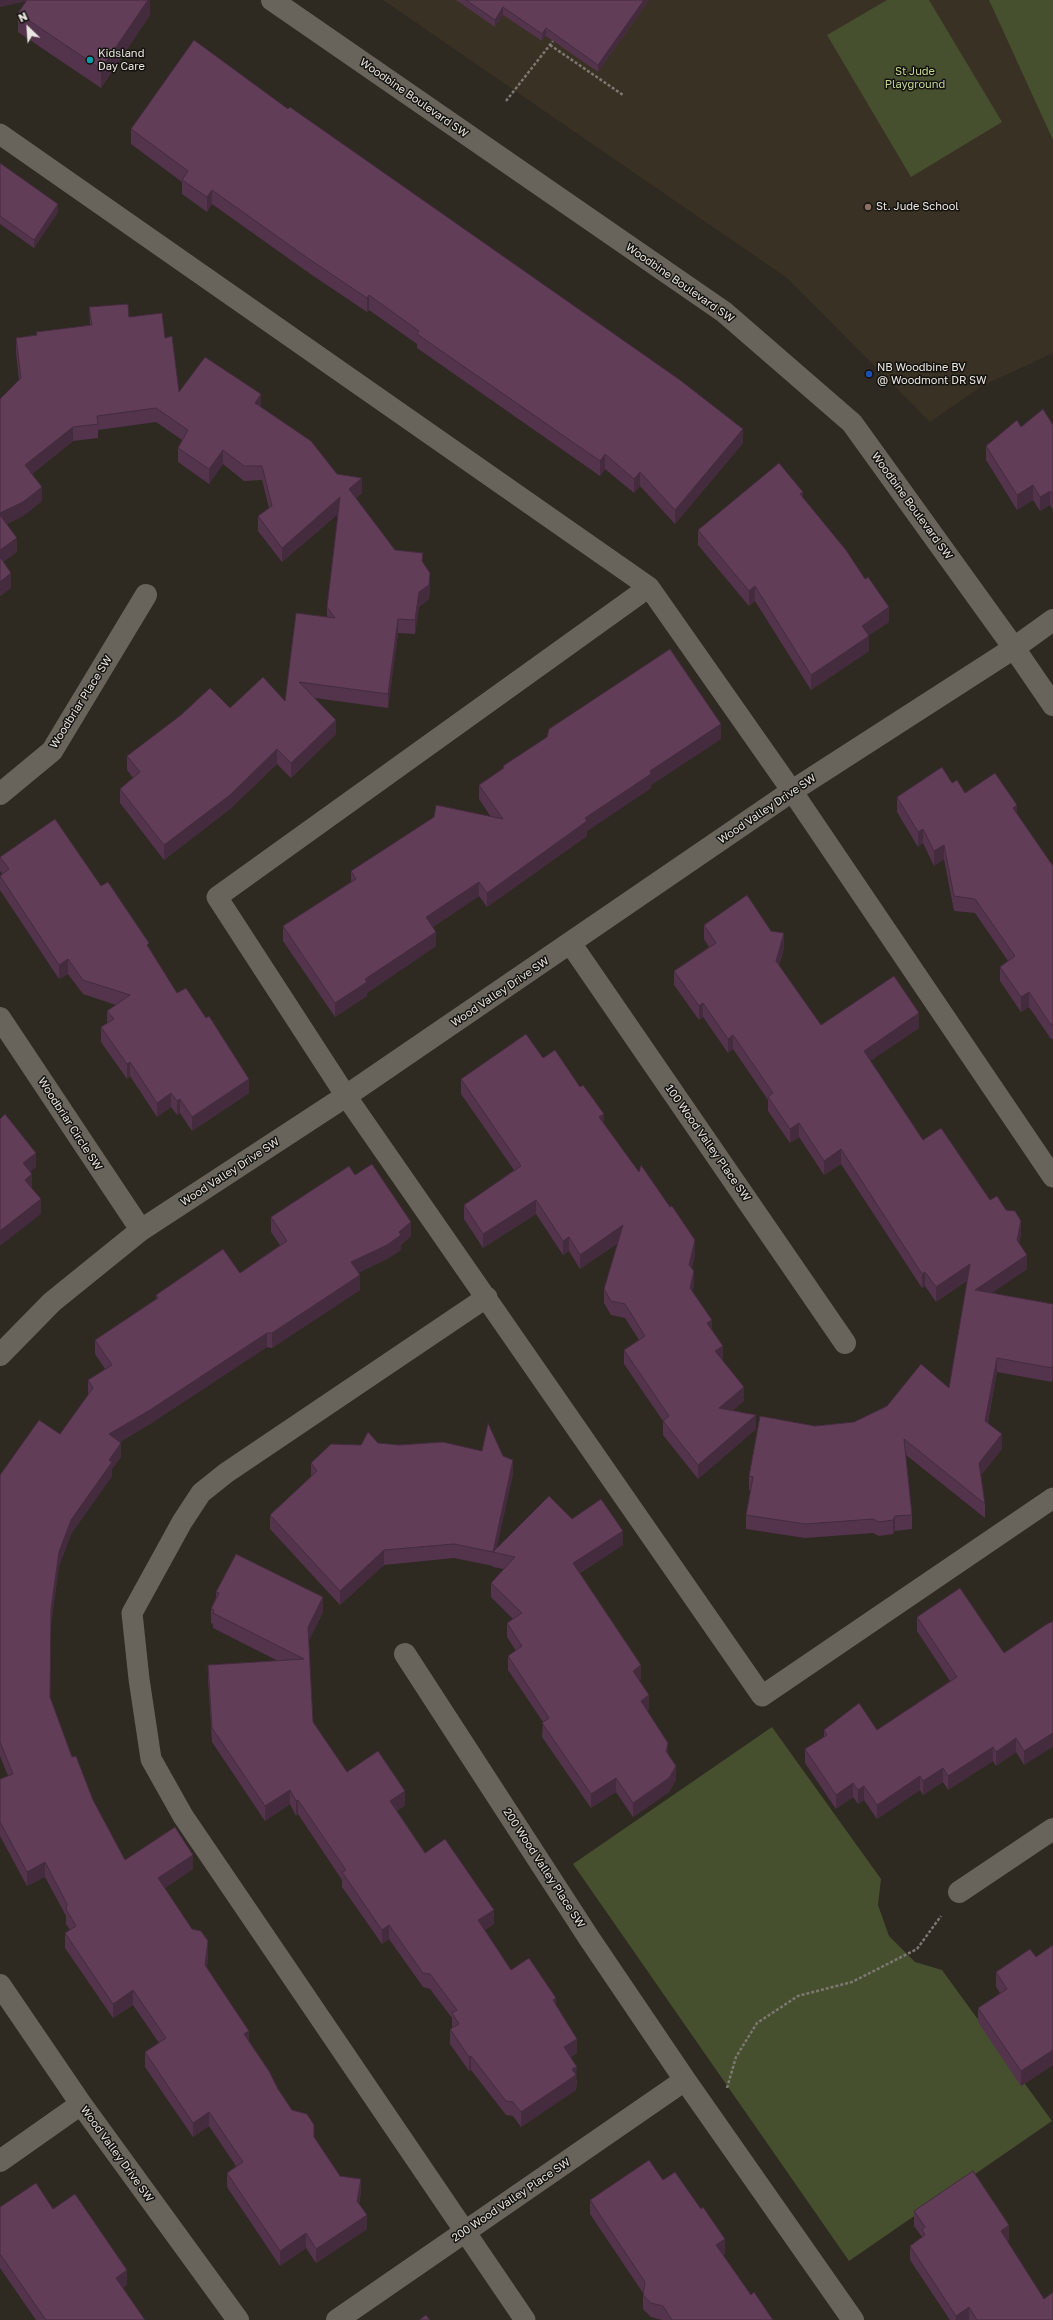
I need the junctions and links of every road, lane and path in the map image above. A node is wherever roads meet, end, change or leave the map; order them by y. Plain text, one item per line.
1 (272, 0) edge
2 (553, 41) edge
3 (550, 45) junction
4 (623, 95) dead end
5 (506, 101) dead end
6 (0, 134) edge
7 (649, 587) junction
8 (146, 595) dead end
9 (1053, 620) edge
10 (1014, 648) junction
11 (1053, 705) edge
12 (792, 791) junction
13 (0, 794) edge
14 (571, 944) junction
15 (0, 1018) edge
16 (346, 1096) junction
17 (1053, 1176) edge
18 (141, 1230) junction
19 (487, 1296) junction
20 (845, 1343) dead end
21 (0, 1355) edge
22 (1053, 1498) edge
23 (405, 1654) dead end
24 (1053, 1829) edge
25 (959, 1892) joint
26 (0, 1985) edge
27 (685, 2080) junction
28 (81, 2104) junction
29 (712, 2116) junction
30 (0, 2161) edge
31 (465, 2231) junction
32 (238, 2320) edge
33 (337, 2320) edge
34 (526, 2320) edge
35 (853, 2320) edge

1 - 10 street, Woodbine Boulevard SW
2 - 3 path
3 - 4 path
3 - 5 path
6 - 7 lane
7 - 12 lane
7 - 16 lane
8 - 13 street, Woodbriar Place SW
9 - 10 street, Wood Valley Drive SW
10 - 11 street, Woodbine Boulevard SW
10 - 12 street, Wood Valley Drive SW
12 - 14 street, Wood Valley Drive SW
12 - 17 lane
14 - 16 street, Wood Valley Drive SW
14 - 20 street, 100 Wood Valley Place SW
15 - 18 street, Woodbriar Circle SW
16 - 18 street, Wood Valley Drive SW
16 - 19 lane
18 - 21 street, Wood Valley Drive SW
19 - 22 lane
19 - 31 lane
23 - 27 street, 200 Wood Valley Place SW
24 - 25 street
25 - 29 path
26 - 28 street, Wood Valley Drive SW
27 - 29 street, 200 Wood Valley Place SW
27 - 31 street, 200 Wood Valley Place SW
28 - 30 street
28 - 32 street, Wood Valley Drive SW
29 - 35 street, 200 Wood Valley Place SW
31 - 33 street, 200 Wood Valley Place SW
31 - 34 lane

